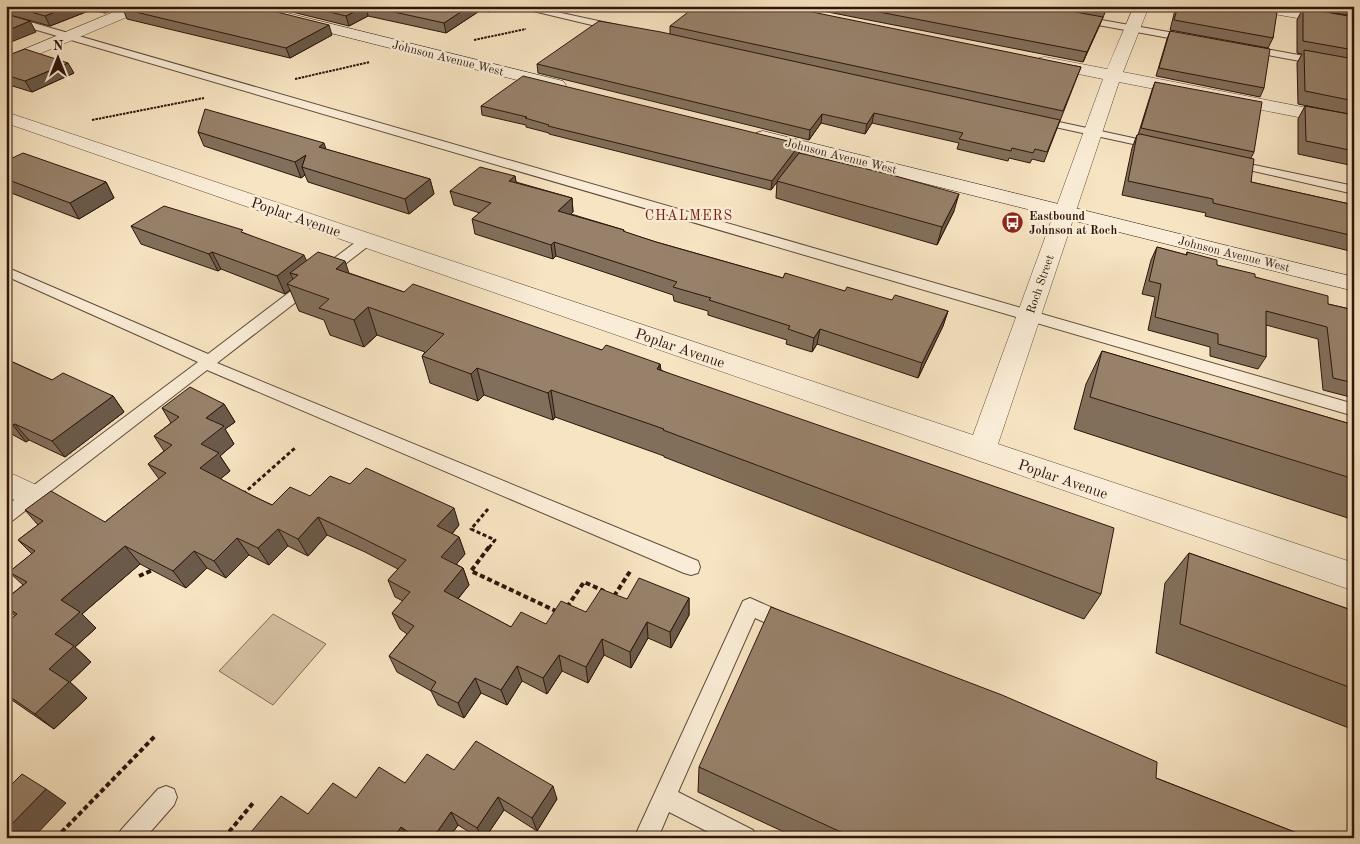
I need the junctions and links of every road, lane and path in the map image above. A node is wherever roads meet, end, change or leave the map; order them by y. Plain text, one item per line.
1 (140, 6) edge
2 (240, 6) edge
3 (516, 6) edge
4 (1142, 6) edge
5 (1251, 6) edge
6 (6, 18) edge
7 (1073, 18) edge
8 (1354, 23) edge
9 (1131, 28) junction
10 (528, 29) dead end
11 (624, 30) edge
12 (68, 36) junction
13 (471, 40) dead end
14 (1202, 40) edge
15 (1240, 47) edge
16 (1033, 60) edge
17 (6, 63) edge
18 (1354, 68) edge
19 (1113, 76) junction
20 (570, 89) edge
21 (6, 117) edge
22 (1029, 118) edge
23 (1354, 123) edge
24 (745, 132) edge
25 (1093, 132) junction
26 (1169, 149) edge
27 (1218, 160) edge
28 (1354, 190) edge
29 (1065, 212) junction
30 (366, 241) junction
31 (6, 271) edge
32 (1354, 284) edge
33 (1029, 316) junction
34 (1118, 342) junction
35 (1116, 359) edge
36 (208, 363) junction
37 (1211, 369) junction
38 (1211, 387) edge
39 (1313, 399) junction
40 (1354, 410) edge
41 (1313, 416) edge
42 (294, 448) dead end
43 (981, 451) junction
44 (6, 482) edge
45 (504, 489) junction
46 (32, 496) junction
47 (237, 500) edge
48 (6, 516) edge
49 (646, 548) junction
50 (161, 565) edge
51 (691, 567) dead end
52 (139, 576) dead end
53 (1354, 577) edge
54 (805, 631) edge
55 (156, 735) dead end
56 (166, 797) dead end
57 (665, 798) junction
58 (253, 802) dead end
59 (56, 838) edge
60 (129, 838) edge
61 (224, 838) edge
62 (646, 838) edge
63 (745, 838) edge

1 - 12 street
2 - 20 street, Johnson Avenue West
3 - 11 lane
4 - 9 street, Roch Street
5 - 8 street
6 - 12 lane
7 - 9 lane
9 - 14 lane
9 - 19 street, Roch Street
10 - 13 path
12 - 17 street
12 - 33 lane
15 - 18 lane
16 - 19 street
19 - 23 street
19 - 25 street, Roch Street
21 - 30 street, Poplar Avenue
22 - 25 lane
24 - 29 street, Johnson Avenue West
25 - 26 lane
25 - 29 street, Roch Street
27 - 28 lane
29 - 32 street, Johnson Avenue West
29 - 33 street, Roch Street
30 - 36 lane
30 - 43 street, Poplar Avenue
31 - 36 lane
33 - 34 lane
33 - 43 street, Roch Street
34 - 35 lane
34 - 37 lane
36 - 45 lane
36 - 46 lane
37 - 38 lane
37 - 39 lane
39 - 40 lane
39 - 41 lane
42 - 47 path
43 - 53 street, Poplar Avenue
44 - 46 street
45 - 49 lane
45 - 49 path
46 - 48 lane
49 - 51 lane
50 - 52 path
54 - 57 lane
55 - 59 path
56 - 60 lane
57 - 62 lane
57 - 63 lane
58 - 61 path

